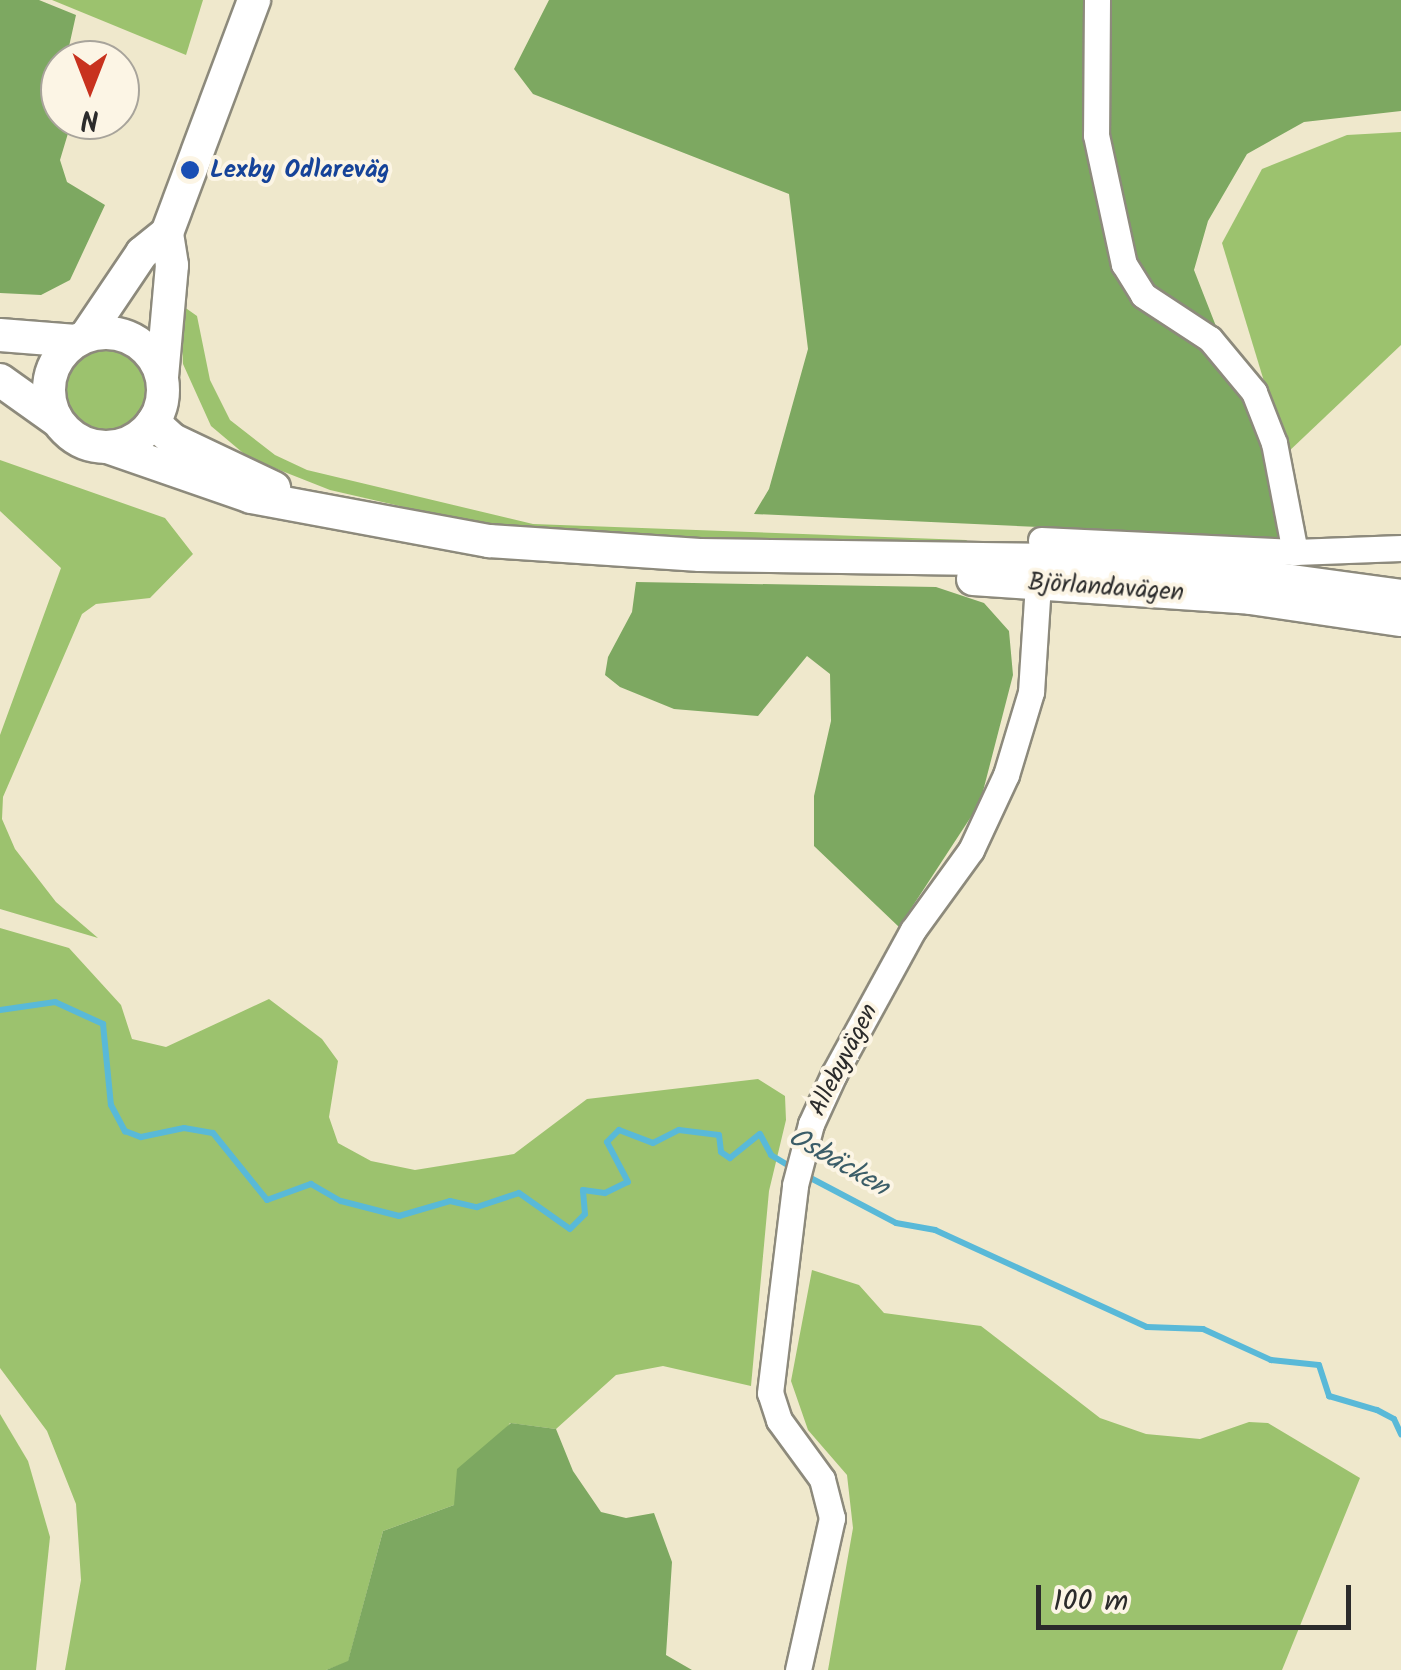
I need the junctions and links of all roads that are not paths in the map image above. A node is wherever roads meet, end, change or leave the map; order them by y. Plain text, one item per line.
1 (254, 0) edge
2 (1097, 0) edge
3 (167, 234) junction
4 (0, 335) edge
5 (81, 338) junction
6 (162, 376) junction
7 (0, 380) edge
8 (56, 420) junction
9 (153, 422) junction
10 (107, 447) junction
11 (310, 506) junction
12 (1401, 548) edge
13 (1296, 552) junction
14 (1039, 561) junction
15 (1401, 596) edge
16 (1401, 620) edge
17 (798, 1670) edge

1 - 3 street
2 - 13 street
3 - 5 street
3 - 6 street
4 - 5 street
5 - 6 street
5 - 8 street
6 - 9 street
7 - 8 street
8 - 10 street
9 - 10 street
9 - 11 street, Björlandavägen
10 - 11 street, Björlandavägen
11 - 14 street, Björlandavägen
12 - 13 street, Björlandavägen
13 - 14 street, Björlandavägen
14 - 15 street, Björlandavägen
14 - 16 street, Björlandavägen
14 - 17 street, Allebyvägen

